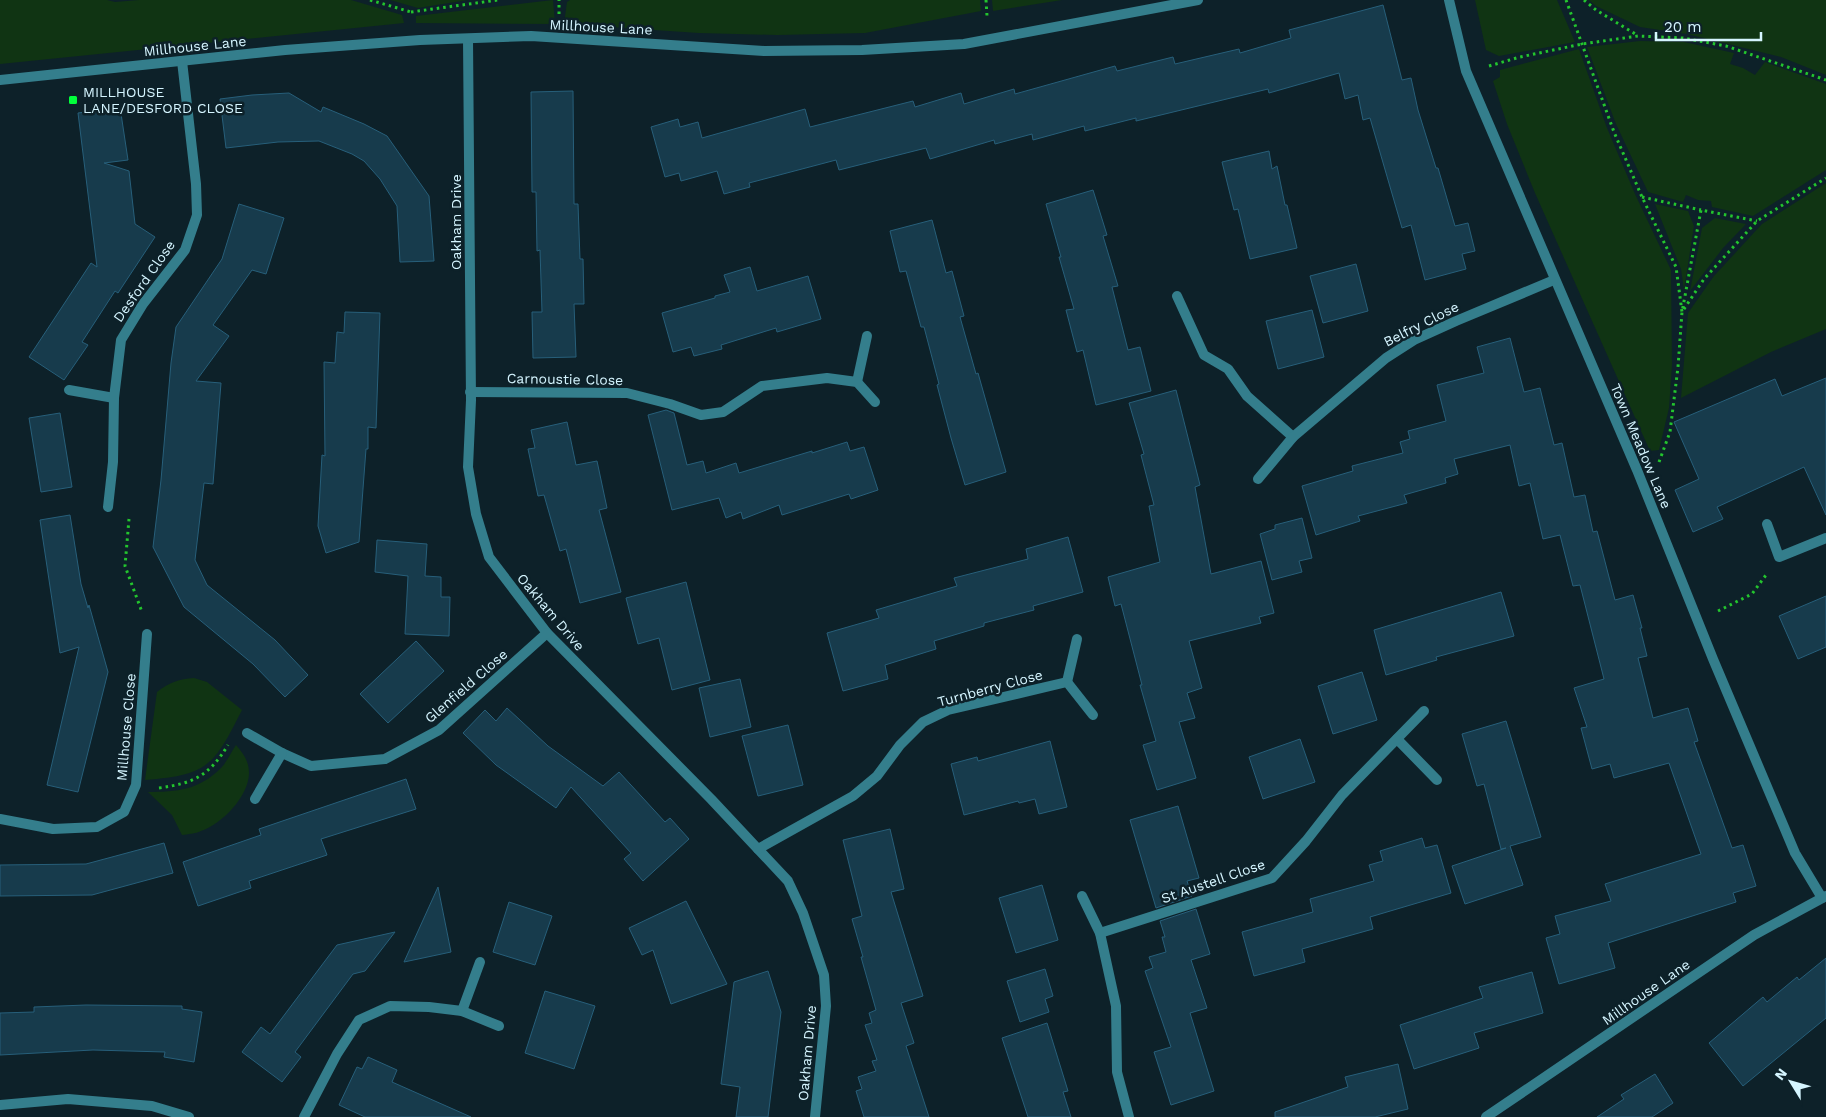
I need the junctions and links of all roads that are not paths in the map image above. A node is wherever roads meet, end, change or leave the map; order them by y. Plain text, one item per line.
1 (1198, 0) edge
2 (1449, 0) edge
3 (468, 39) junction
4 (182, 61) junction
5 (0, 80) edge
6 (1554, 280) junction
7 (1177, 296) dead end
8 (866, 336) dead end
9 (857, 382) junction
10 (69, 390) dead end
11 (470, 392) junction
12 (114, 398) junction
13 (875, 402) dead end
14 (1293, 437) junction
15 (1258, 479) dead end
16 (108, 507) road end
17 (1767, 524) dead end
18 (1826, 538) edge
19 (548, 633) junction
20 (147, 634) road end
21 (1077, 639) dead end
22 (1067, 682) junction
23 (1424, 711) dead end
24 (1093, 715) dead end
25 (247, 733) road end
26 (1397, 739) junction
27 (282, 753) junction
28 (1436, 780) dead end
29 (255, 799) dead end
30 (0, 820) edge
31 (758, 849) junction
32 (1082, 896) dead end
33 (1824, 897) edge
34 (1100, 933) junction
35 (480, 962) dead end
36 (462, 1011) junction
37 (499, 1026) dead end
38 (0, 1105) edge
39 (189, 1117) edge
40 (304, 1117) edge
41 (815, 1117) edge
42 (1129, 1117) edge
43 (1486, 1117) edge

1 - 3 street, Millhouse Lane
2 - 6 street, Town Meadow Lane
3 - 4 street, Millhouse Lane
3 - 11 street, Oakham Drive
4 - 5 street, Millhouse Lane
4 - 12 street, Desford Close
6 - 14 street, Belfry Close
6 - 33 street, Town Meadow Lane
7 - 14 street
8 - 9 street
9 - 11 street, Carnoustie Close
9 - 13 street
10 - 12 street
11 - 19 street, Oakham Drive
12 - 16 street, Desford Close
14 - 15 street, Belfry Close
17 - 18 street
19 - 27 street, Glenfield Close
19 - 31 street, Oakham Drive
20 - 30 street, Millhouse Close
21 - 22 street
22 - 24 street
22 - 31 street, Turnberry Close
23 - 26 street, St Austell Close
25 - 27 street, Glenfield Close
26 - 28 street
26 - 34 street, St Austell Close
27 - 29 street
31 - 41 street, Oakham Drive
32 - 34 street
33 - 43 street, Millhouse Lane
34 - 42 street
35 - 36 street
36 - 37 street
36 - 40 street
38 - 39 street

